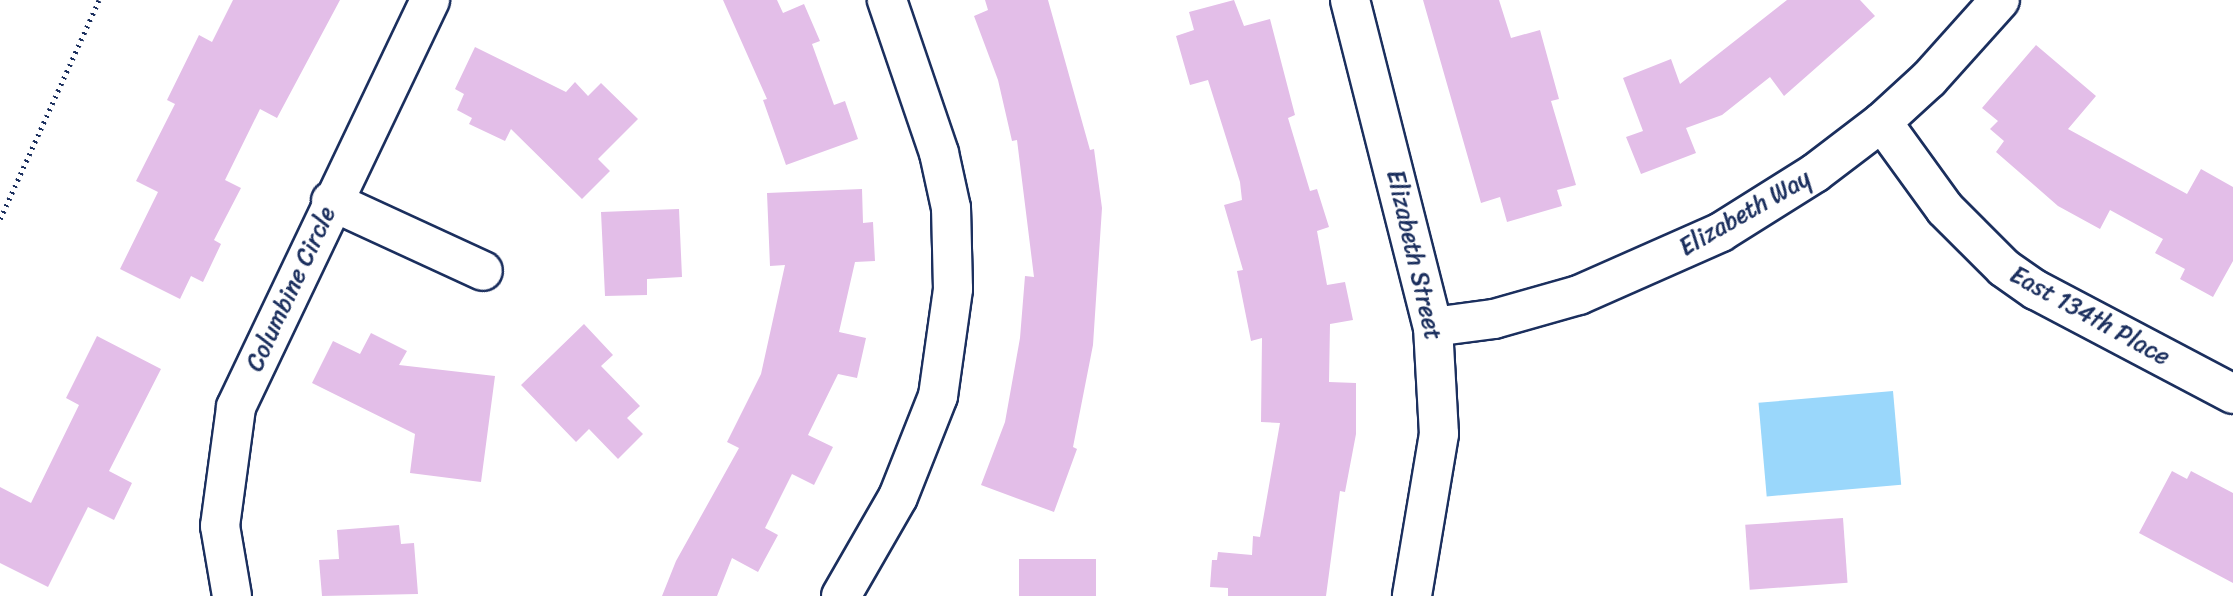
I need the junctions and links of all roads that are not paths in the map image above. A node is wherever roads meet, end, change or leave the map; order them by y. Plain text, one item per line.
1 (430, 0) edge
2 (887, 0) edge
3 (1350, 0) edge
4 (2000, 0) edge
5 (1882, 122) junction
6 (331, 201) junction
7 (484, 271) dead end
8 (1433, 327) junction
9 (2233, 394) edge
10 (232, 596) edge
11 (841, 596) edge
12 (1412, 596) edge

1 - 6 street, Columbine Circle
2 - 11 street
3 - 8 street, Elizabeth Street
4 - 5 street, Elizabeth Way
5 - 8 street, Elizabeth Way
5 - 9 street, East 134th Place
6 - 7 street
6 - 10 street, Columbine Circle
8 - 12 street, Elizabeth Street

